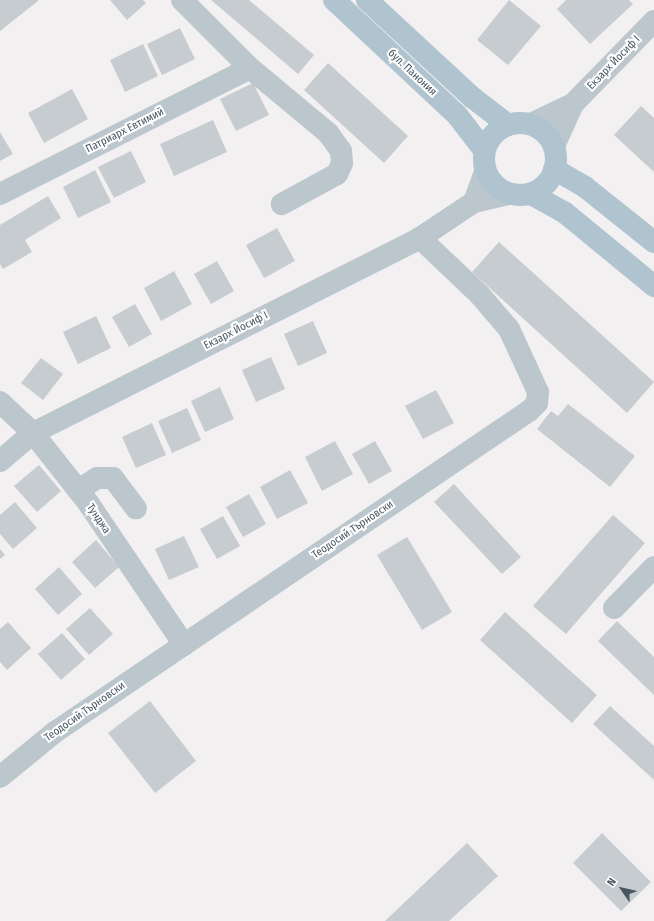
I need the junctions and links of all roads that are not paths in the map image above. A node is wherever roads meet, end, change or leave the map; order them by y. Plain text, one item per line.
1 (182, 0) edge
2 (334, 0) edge
3 (367, 0) edge
4 (654, 21) edge
5 (250, 68) junction
6 (573, 104) junction
7 (531, 124) junction
8 (508, 125) junction
9 (554, 146) junction
10 (484, 150) junction
11 (554, 170) junction
12 (485, 171) junction
13 (0, 194) edge
14 (508, 194) junction
15 (531, 194) junction
16 (474, 202) junction
17 (282, 204) dead end
18 (420, 238) junction
19 (654, 242) edge
20 (654, 286) edge
21 (0, 402) edge
22 (33, 433) junction
23 (0, 461) edge
24 (78, 490) junction
25 (136, 508) dead end
26 (654, 567) edge
27 (614, 608) dead end
28 (184, 645) junction
29 (0, 777) edge

1 - 5 street
2 - 10 main road, бул. Панония
3 - 8 main road, бул. Панония
4 - 6 street, Екзарх Йосиф I
5 - 13 street, Патриарх Евтимий
5 - 17 street
6 - 7 street, Екзарх Йосиф I
6 - 9 street, Екзарх Йосиф I
7 - 8 main road
7 - 9 main road
8 - 10 main road
9 - 11 main road
10 - 12 main road
11 - 15 main road
11 - 19 main road
12 - 14 main road
12 - 16 street
14 - 15 main road
14 - 16 street, Екзарх Йосиф I
15 - 20 main road
16 - 18 street, Екзарх Йосиф I
18 - 22 street, Екзарх Йосиф I
18 - 28 street, Теодосий Търновски
21 - 22 street, Тунджа
22 - 23 street, Екзарх Йосиф I
22 - 24 street, Тунджа
24 - 25 street
24 - 28 street, Тунджа
26 - 27 street
28 - 29 street, Теодосий Търновски

